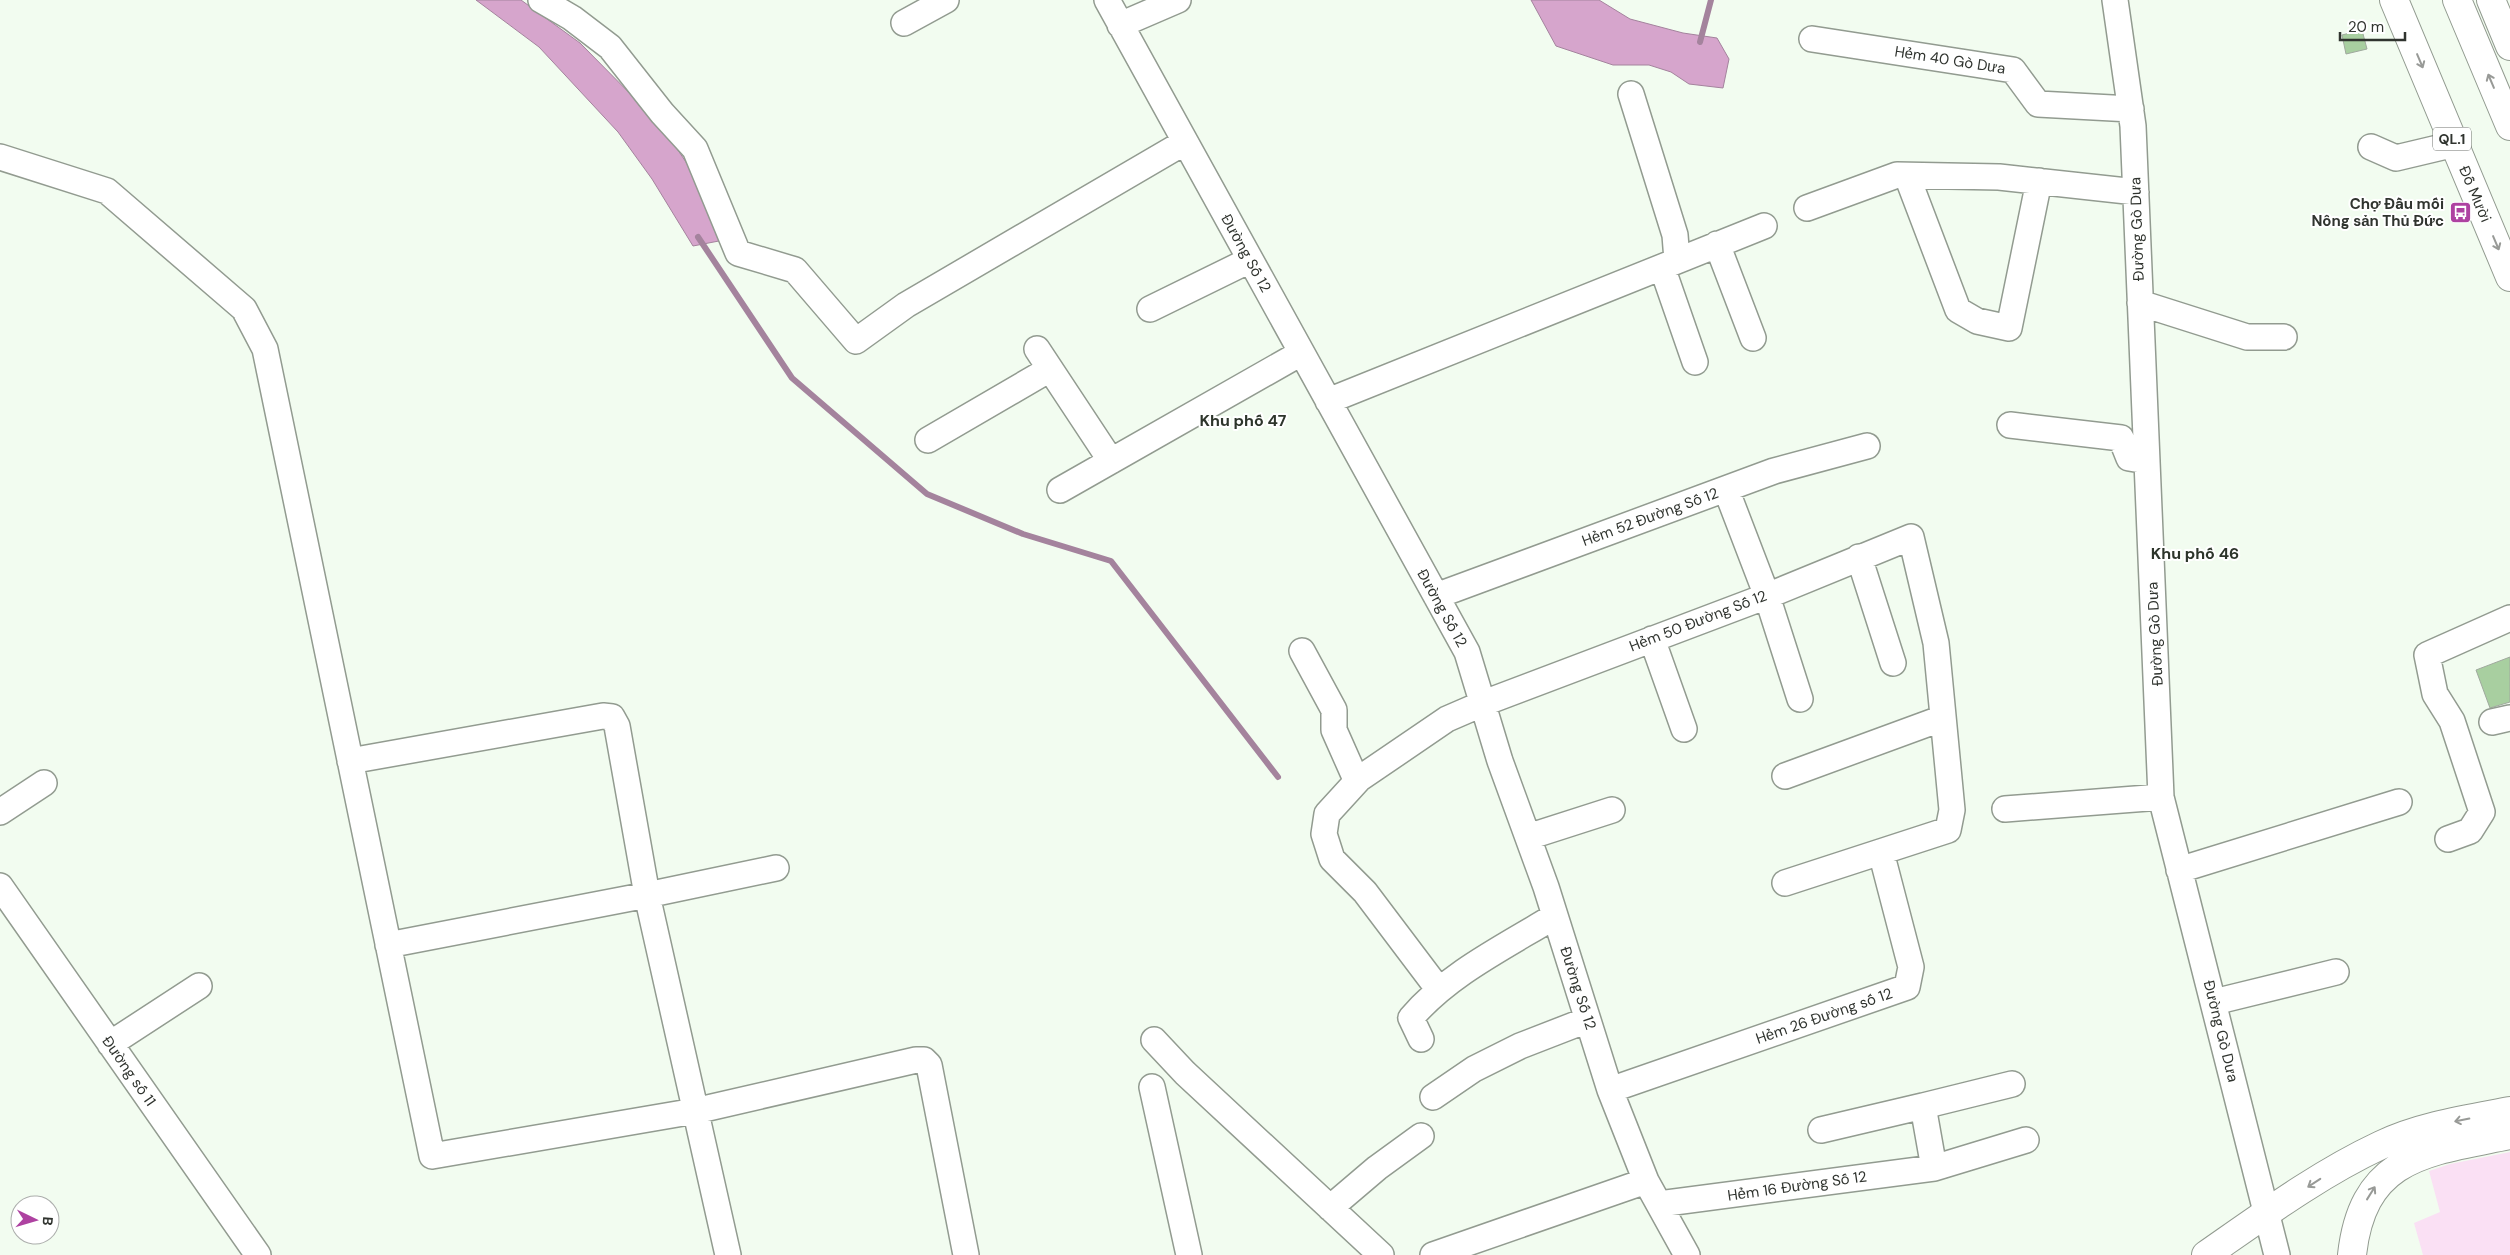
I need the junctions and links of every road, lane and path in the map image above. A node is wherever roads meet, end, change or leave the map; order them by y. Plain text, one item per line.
1 (541, 0) edge
2 (946, 0) edge
3 (1107, 0) edge
4 (1178, 0) edge
5 (2115, 0) edge
6 (2394, 0) edge
7 (2414, 0) edge
8 (2457, 0) edge
9 (2491, 0) edge
10 (904, 23) dead end
11 (1120, 26) junction
12 (1812, 39) dead end
13 (2510, 46) edge
14 (1631, 94) dead end
15 (2131, 109) junction
16 (2510, 126) edge
17 (1185, 142) junction
18 (2455, 144) junction
19 (2371, 146) dead end
20 (0, 157) edge
21 (1907, 176) junction
22 (2039, 181) junction
23 (2136, 192) junction
24 (1807, 208) dead end
25 (1764, 226) dead end
26 (2510, 230) edge
27 (1717, 244) junction
28 (1250, 260) junction
29 (1669, 263) junction
30 (2510, 277) edge
31 (2140, 303) junction
32 (1150, 309) dead end
33 (2284, 337) dead end
34 (1753, 338) dead end
35 (1301, 354) junction
36 (1695, 362) dead end
37 (1328, 401) junction
38 (2010, 425) dead end
39 (928, 440) dead end
40 (1867, 446) dead end
41 (1111, 461) junction
42 (2147, 461) junction
43 (1726, 489) junction
44 (1060, 490) dead end
45 (1859, 557) junction
46 (1436, 596) junction
47 (1767, 596) junction
48 (2510, 618) edge
49 (1652, 639) junction
50 (1302, 651) dead end
51 (1893, 663) dead end
52 (1800, 699) dead end
53 (1484, 702) junction
54 (1943, 718) junction
55 (1684, 729) dead end
56 (350, 761) junction
57 (1785, 776) dead end
58 (1359, 779) junction
59 (44, 783) dead end
60 (2161, 798) junction
61 (2399, 802) dead end
62 (2006, 809) dead end
63 (1612, 810) dead end
64 (0, 812) edge
65 (1528, 837) junction
66 (2448, 839) dead end
67 (1881, 852) junction
68 (776, 868) dead end
69 (2179, 870) junction
70 (1785, 883) dead end
71 (0, 886) edge
72 (647, 896) junction
73 (1555, 916) junction
74 (388, 945) junction
75 (2336, 972) dead end
76 (199, 986) dead end
77 (1439, 990) junction
78 (2214, 1002) junction
79 (1587, 1020) junction
80 (1421, 1039) dead end
81 (1154, 1040) dead end
82 (110, 1044) junction
83 (2012, 1084) dead end
84 (1152, 1088) dead end
85 (1610, 1090) junction
86 (1433, 1097) dead end
87 (1923, 1106) junction
88 (2510, 1111) edge
89 (695, 1112) junction
90 (1821, 1130) dead end
91 (2510, 1135) edge
92 (1421, 1136) dead end
93 (2026, 1140) dead end
94 (1934, 1168) junction
95 (1646, 1181) junction
96 (1659, 1204) junction
97 (1330, 1208) junction
98 (2266, 1214) junction
99 (258, 1255) edge
100 (728, 1255) edge
101 (965, 1255) edge
102 (1189, 1255) edge
103 (1381, 1255) edge
104 (1432, 1255) edge
105 (1686, 1255) edge
106 (2206, 1255) edge
107 (2277, 1255) edge
108 (2352, 1255) edge

1 - 17 street
2 - 10 street
3 - 11 street, Đường Số 12
4 - 11 street
5 - 15 street, Đường Gò Dưa
6 -> 18 highway, Đỗ Mười / QL.1
7 - 26 highway, Đỗ Mười / QL.1
16 -> 8 highway
9 - 13 highway
11 - 17 street, Đường Số 12
12 - 15 street, Hẻm 40 Gò Dưa
14 - 29 street
15 - 23 street, Đường Gò Dưa
17 - 28 street, Đường Số 12
18 - 19 street
18 -> 30 highway, Đỗ Mười / QL.1
20 - 56 street
21 - 22 street
21 - 22 street
21 - 24 street
22 - 23 street
23 - 31 street, Đường Gò Dưa
25 - 27 street
27 - 29 street
27 - 34 street
28 - 32 street
28 - 35 street, Đường Số 12
29 - 36 street
29 - 37 street
31 - 33 street
31 - 42 street, Đường Gò Dưa
35 - 37 street, Đường Số 12
35 - 41 street
37 - 46 street, Đường Số 12
38 - 42 street
39 - 41 street
40 - 43 street, Hẻm 52 Đường Số 12
41 - 44 street
42 - 60 street, Đường Gò Dưa
43 - 46 street, Hẻm 52 Đường Số 12
43 - 47 street
45 - 47 street, Hẻm 50 Đường Số 12
45 - 51 street
45 - 54 street, Hẻm 50 Đường Số 12
46 - 53 street, Đường Số 12
47 - 49 street, Hẻm 50 Đường Số 12
47 - 52 street
48 - 66 street
49 - 53 street, Hẻm 50 Đường Số 12
49 - 55 street
50 - 58 street
53 - 58 street, Hẻm 50 Đường Số 12
53 - 65 street, Đường Số 12
54 - 57 street
54 - 67 street
56 - 72 street
56 - 74 street
58 - 77 street, Hẻm 50 Đường Số 12
59 - 64 street
60 - 62 street
60 - 69 street, Đường Gò Dưa
61 - 69 street
63 - 65 street
65 - 73 street, Đường Số 12
67 - 70 street
67 - 85 street, Hẻm 26 Đường số 12
68 - 72 street
69 - 78 street, Đường Gò Dưa
71 - 82 street, Đường số 11
72 - 74 street
72 - 89 street
73 - 77 street
73 - 79 street, Đường Số 12
74 - 89 street
75 - 78 street
76 - 82 street
77 - 80 street
78 - 98 street, Đường Gò Dưa
79 - 85 street, Đường Số 12
79 - 86 street
81 - 97 street
82 - 99 street, Đường số 11
83 - 87 street
84 - 102 street
85 - 95 street, Đường Số 12
87 - 90 street
87 - 94 street
88 -> 98 highway
89 - 100 street
89 - 101 street
108 -> 91 highway
92 - 97 street
93 - 94 street, Hẻm 16 Đường Số 12
94 - 96 street, Hẻm 16 Đường Số 12
95 - 96 street, Đường Số 12
95 - 104 street
96 - 105 street, Đường Số 12
97 - 103 street
98 - 106 highway
98 - 107 street, Đường Gò Dưa

